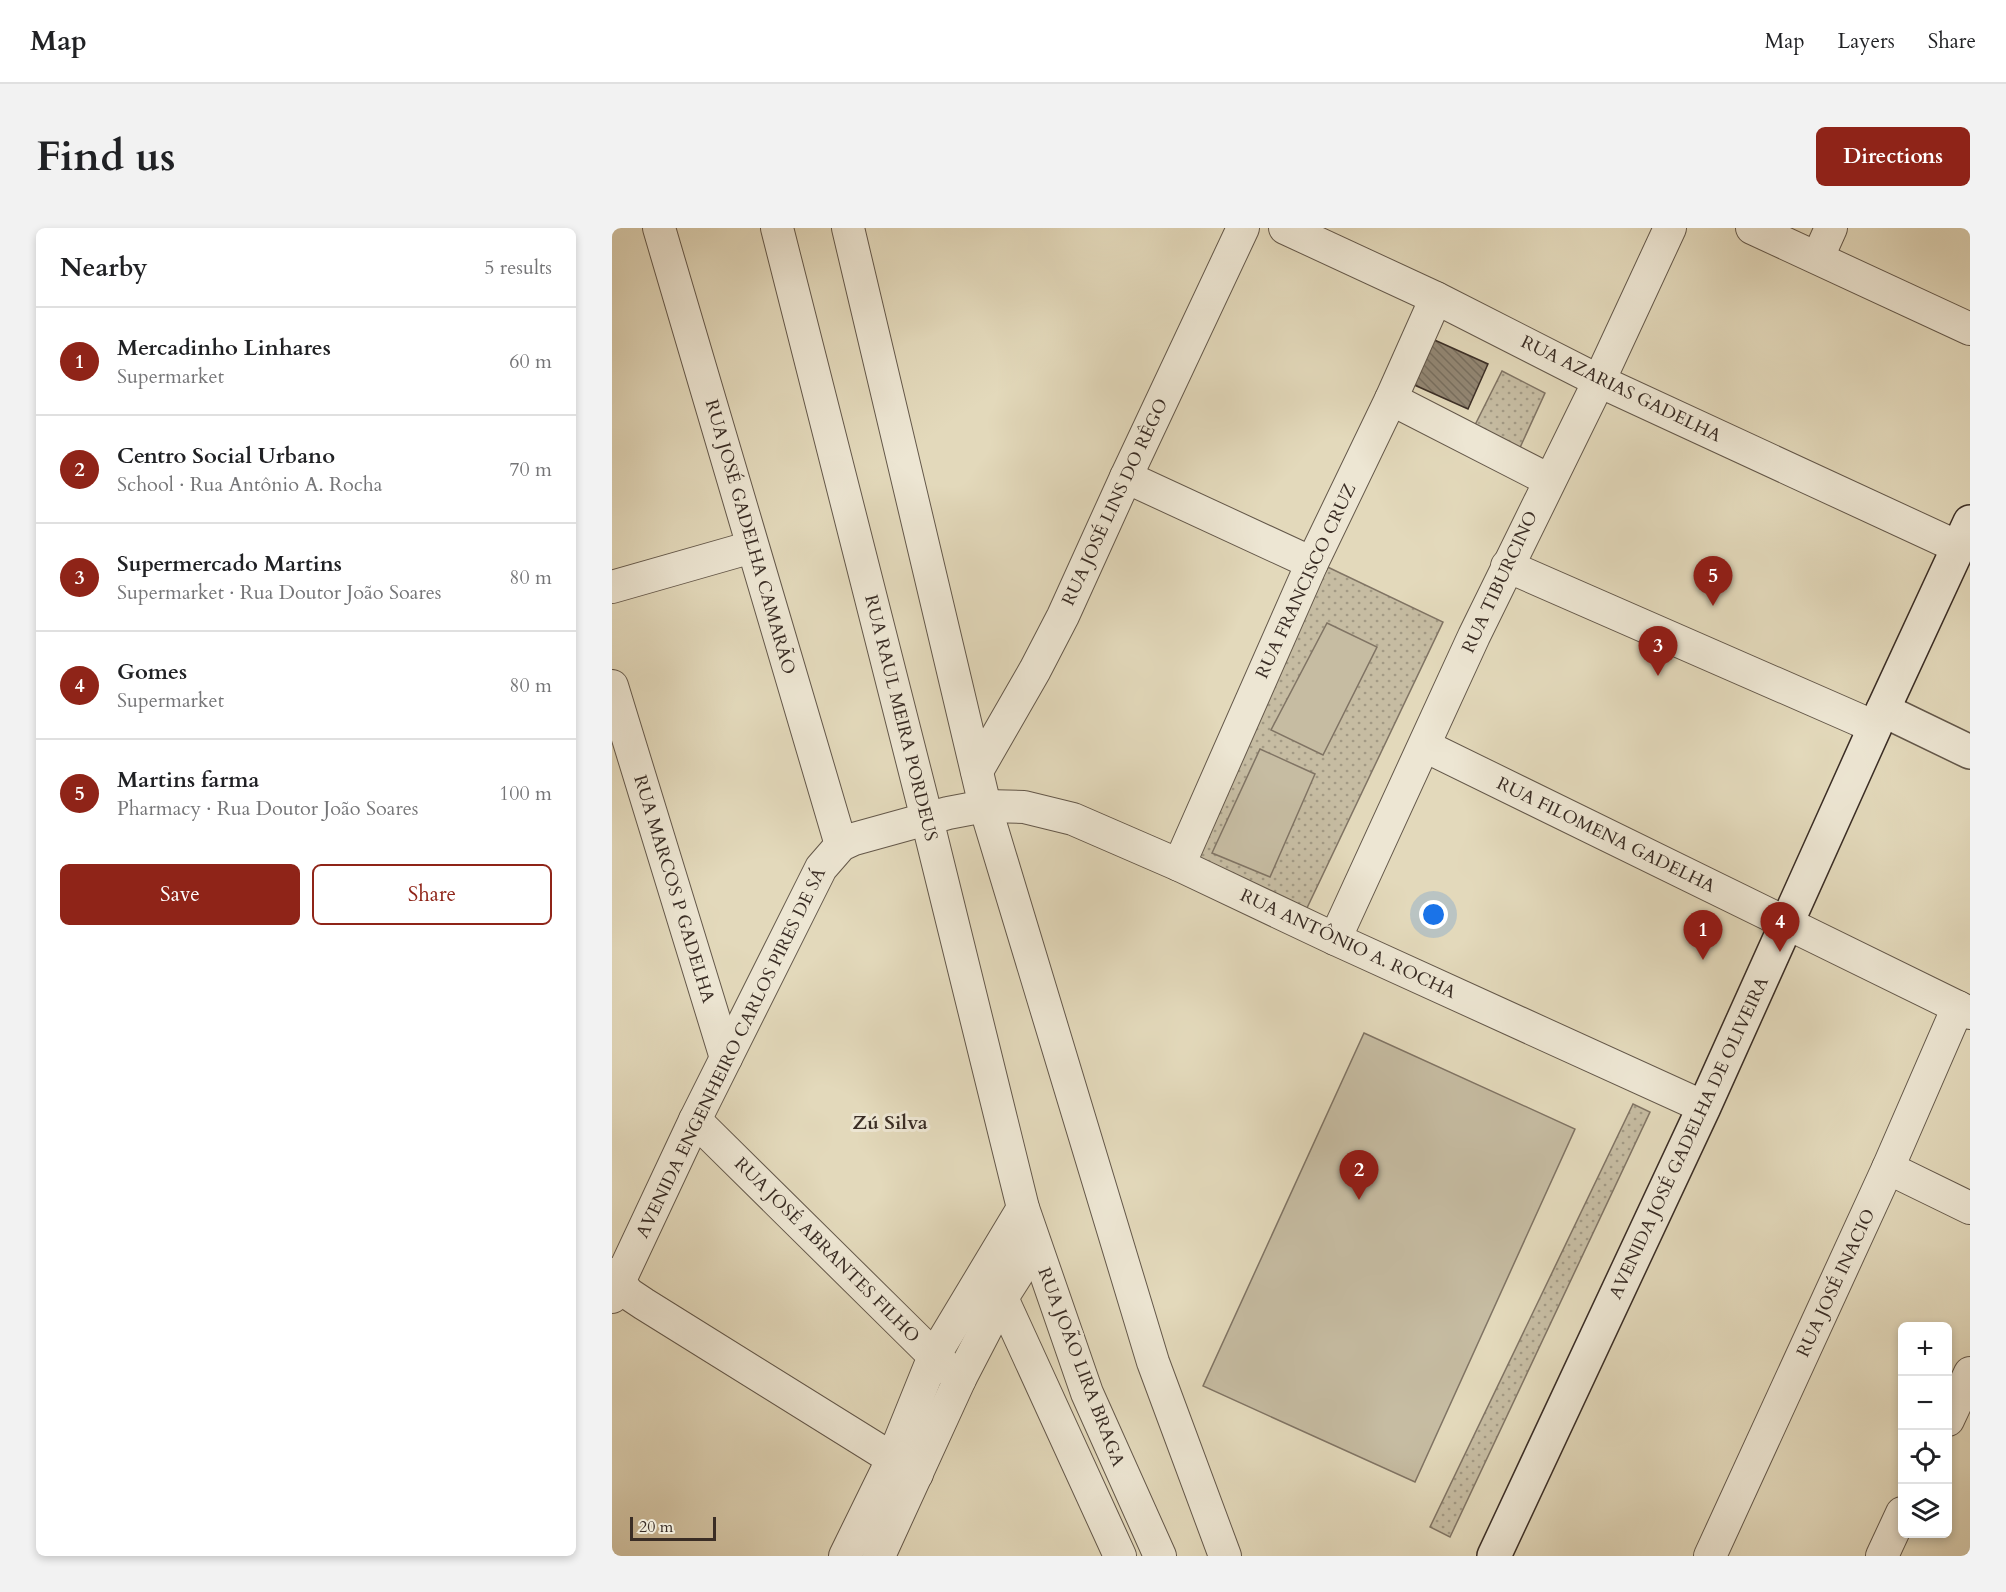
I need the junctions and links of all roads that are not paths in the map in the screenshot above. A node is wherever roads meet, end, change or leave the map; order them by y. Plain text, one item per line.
1 (659, 228) edge
2 (777, 228) edge
3 (848, 228) edge
4 (1243, 228) edge
5 (1285, 228) edge
6 (1670, 228) edge
7 (1752, 228) edge
8 (1831, 228) edge
9 (1818, 257) junction
10 (1436, 298) junction
11 (1970, 329) edge
12 (1599, 381) junction
13 (1391, 399) junction
14 (1126, 477) junction
15 (1549, 480) junction
16 (1964, 535) edge
17 (752, 547) junction
18 (1312, 563) junction
19 (1507, 566) junction
20 (612, 587) edge
21 (612, 686) edge
22 (1879, 719) junction
23 (1425, 746) junction
24 (1970, 752) edge
25 (977, 771) junction
26 (985, 806) junction
27 (927, 819) junction
28 (841, 845) junction
29 (1179, 865) junction
30 (1788, 924) junction
31 (1335, 939) junction
32 (1964, 1010) edge
33 (726, 1058) junction
34 (1704, 1107) junction
35 (695, 1120) junction
36 (1888, 1168) junction
37 (1023, 1208) junction
38 (1970, 1208) edge
39 (1035, 1246) junction
40 (983, 1273) junction
41 (614, 1285) edge
42 (1002, 1298) junction
43 (934, 1356) junction
44 (1970, 1373) edge
45 (960, 1379) junction
46 (1952, 1410) edge
47 (904, 1467) junction
48 (1898, 1522) edge
49 (845, 1556) edge
50 (879, 1556) edge
51 (1120, 1556) edge
52 (1160, 1556) edge
53 (1225, 1556) edge
54 (1494, 1556) edge
55 (1710, 1556) edge
56 (1882, 1556) edge

1 - 17 street, RUA JOSÉ GADELHA CAMARÃO
2 - 27 street, RUA RAUL MEIRA PORDEUS
3 - 25 street
4 - 14 street, RUA JOSÉ LINS DO RÊGO
5 - 10 street, RUA AZARIAS GADELHA
6 - 12 street, RUA TIBURCINO
7 - 9 street
8 - 9 street
9 - 11 street
10 - 12 street, RUA AZARIAS GADELHA
10 - 13 street, RUA FRANCISCO CRUZ
12 - 15 street, RUA TIBURCINO
12 - 16 street, RUA AZARIAS GADELHA
13 - 15 street
13 - 18 street, RUA FRANCISCO CRUZ
14 - 18 street
14 - 25 street, RUA JOSÉ LINS DO RÊGO
15 - 19 street, RUA TIBURCINO
16 - 22 main road, AVENIDA JOSÉ GADELHA DE OLIVEIRA
17 - 20 street
17 - 28 street, RUA JOSÉ GADELHA CAMARÃO
18 - 29 street, RUA FRANCISCO CRUZ
19 - 22 street
19 - 23 street, RUA TIBURCINO
21 - 33 street, RUA MARCOS P GADELHA
22 - 24 main road
22 - 30 main road, AVENIDA JOSÉ GADELHA DE OLIVEIRA
23 - 30 street, RUA FILOMENA GADELHA
23 - 31 street, RUA TIBURCINO
25 - 26 street
26 - 27 street, RUA ANTÔNIO A. ROCHA
26 - 29 street, RUA ANTÔNIO A. ROCHA
26 - 53 street
27 - 28 street, RUA ANTÔNIO A. ROCHA
27 - 37 street, RUA RAUL MEIRA PORDEUS
28 - 33 street, AVENIDA ENGENHEIRO CARLOS PIRES DE SÁ
29 - 31 street, RUA ANTÔNIO A. ROCHA
30 - 32 street, RUA FILOMENA GADELHA
30 - 34 main road, AVENIDA JOSÉ GADELHA DE OLIVEIRA
31 - 34 street, RUA ANTÔNIO A. ROCHA
32 - 36 street, RUA JOSÉ INACIO
33 - 35 street, AVENIDA ENGENHEIRO CARLOS PIRES DE SÁ
34 - 54 main road, AVENIDA JOSÉ GADELHA DE OLIVEIRA
35 - 41 street, AVENIDA ENGENHEIRO CARLOS PIRES DE SÁ
35 - 43 street, RUA JOSÉ ABRANTES FILHO
36 - 38 street
36 - 55 street, RUA JOSÉ INACIO
37 - 39 street, RUA JOÃO LIRA BRAGA
37 - 40 street
39 - 42 street
39 - 52 street, RUA JOÃO LIRA BRAGA
40 - 42 street
40 - 43 street
41 - 47 street
42 - 45 street
42 - 51 street
43 - 45 street, RUA JOSÉ ABRANTES FILHO
43 - 47 street
44 - 46 street
45 - 47 street
47 - 49 street
47 - 50 street
48 - 56 street

